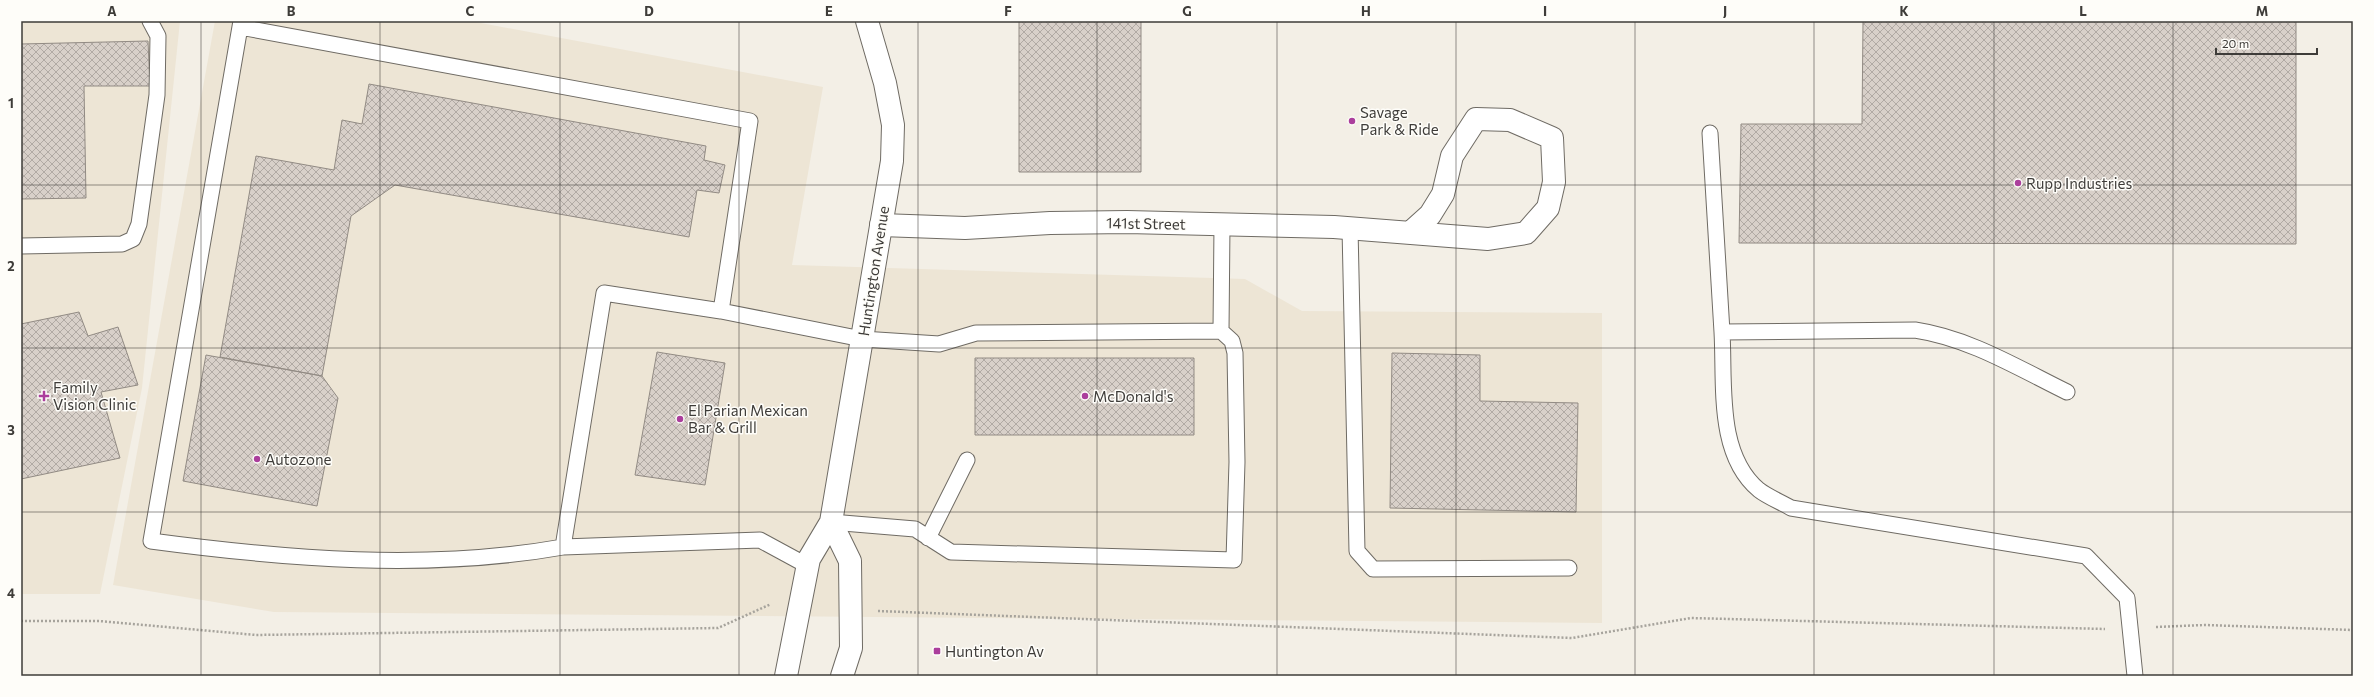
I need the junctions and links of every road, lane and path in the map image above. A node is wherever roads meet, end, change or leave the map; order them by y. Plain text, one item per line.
1 (150, 21) edge
2 (867, 21) edge
3 (240, 24) edge
4 (1710, 133) dead end
5 (881, 225) junction
6 (1222, 225) junction
7 (1350, 228) junction
8 (1410, 233) junction
9 (21, 246) edge
10 (721, 311) junction
11 (1221, 331) junction
12 (1722, 332) junction
13 (862, 339) junction
14 (2067, 392) dead end
15 (966, 460) dead end
16 (831, 522) junction
17 (928, 538) junction
18 (564, 547) junction
19 (808, 566) junction
20 (1569, 568) dead end
21 (801, 604) junction
22 (850, 608) junction
23 (21, 621) edge
24 (2130, 628) junction
25 (2353, 630) edge
26 (786, 676) edge
27 (842, 676) edge
28 (2135, 676) edge

1 - 9 lane
2 - 5 street, Huntington Avenue
3 - 10 lane
3 - 18 lane
4 - 12 lane
5 - 6 street, 141st Street
5 - 13 street, Huntington Avenue
6 - 7 street, 141st Street
6 - 11 lane
7 - 8 street, 141st Street
7 - 20 lane
8 - 8 street, 141st Street
10 - 13 lane
10 - 18 lane
11 - 13 lane
11 - 17 lane
12 - 14 lane
12 - 24 lane
13 - 16 street, Huntington Avenue
15 - 17 lane
16 - 17 lane
16 - 19 street, Huntington Avenue
16 - 22 street
18 - 19 lane
19 - 21 street, Huntington Avenue
21 - 23 path
21 - 26 street, Huntington Avenue
22 - 24 path
22 - 27 street
24 - 25 path
24 - 28 lane

